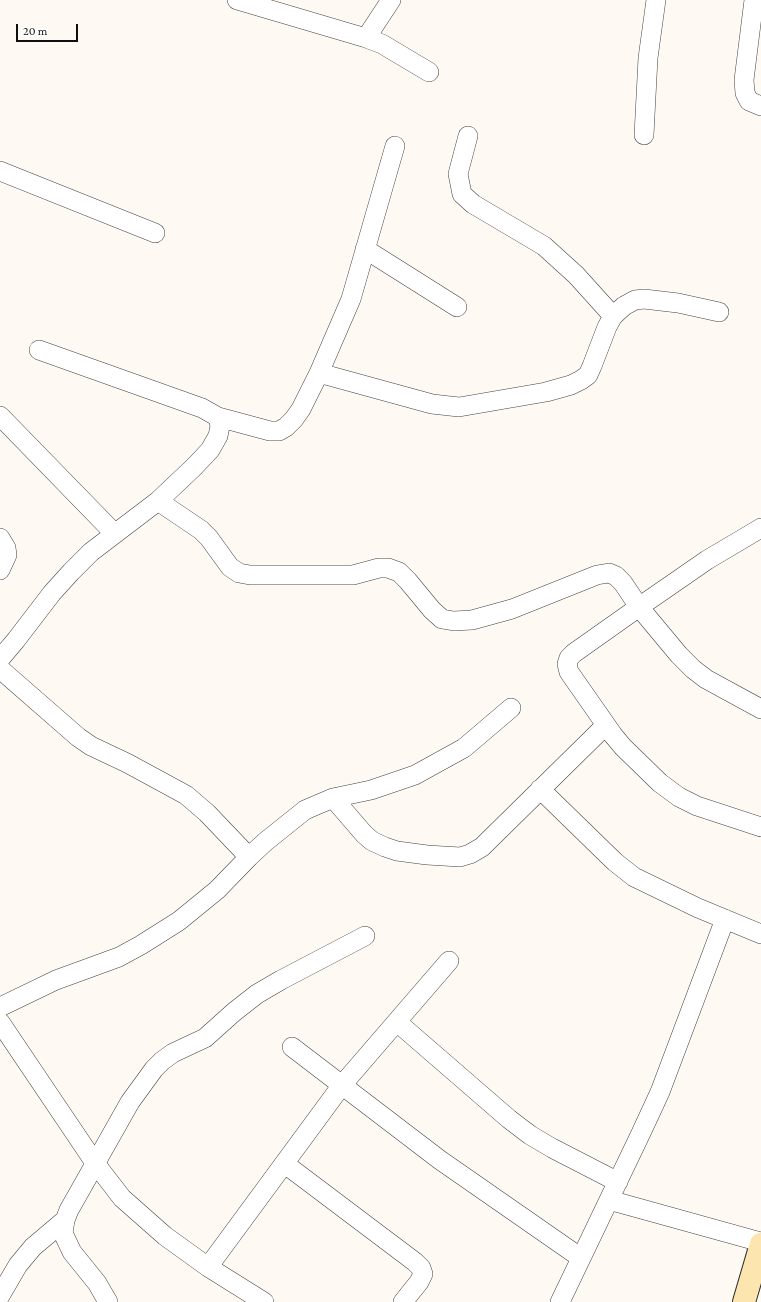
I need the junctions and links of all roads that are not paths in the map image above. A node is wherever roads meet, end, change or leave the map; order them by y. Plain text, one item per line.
1 (237, 0) edge
2 (391, 0) edge
3 (656, 0) edge
4 (754, 0) edge
5 (366, 38) junction
6 (429, 72) dead end
7 (761, 106) edge
8 (644, 135) dead end
9 (468, 136) dead end
10 (395, 146) dead end
11 (0, 171) edge
12 (155, 233) dead end
13 (365, 249) junction
14 (457, 307) dead end
15 (720, 312) dead end
16 (614, 316) junction
17 (39, 350) dead end
18 (319, 373) junction
19 (0, 416) edge
20 (218, 417) junction
21 (158, 501) junction
22 (761, 528) edge
23 (115, 534) junction
24 (0, 538) edge
25 (0, 570) edge
26 (639, 607) junction
27 (0, 658) edge
28 (0, 669) edge
29 (511, 708) dead end
30 (761, 710) edge
31 (606, 725) junction
32 (540, 789) junction
33 (333, 798) junction
34 (761, 827) edge
35 (249, 856) junction
36 (725, 919) junction
37 (761, 934) edge
38 (365, 936) dead end
39 (449, 961) dead end
40 (0, 1007) edge
41 (0, 1022) edge
42 (397, 1022) junction
43 (292, 1047) dead end
44 (342, 1085) junction
45 (95, 1163) junction
46 (285, 1164) junction
47 (618, 1182) junction
48 (609, 1200) junction
49 (65, 1220) junction
50 (761, 1243) edge
51 (581, 1258) junction
52 (208, 1267) junction
53 (0, 1296) edge
54 (108, 1302) edge
55 (264, 1302) edge
56 (403, 1302) edge
57 (560, 1302) edge
58 (744, 1302) edge

1 - 5 street
2 - 5 street
3 - 8 street
4 - 7 street
5 - 6 street
9 - 16 street
10 - 13 street
11 - 12 street
13 - 14 street
13 - 18 street
15 - 16 street
16 - 18 street
17 - 20 street
18 - 20 street
19 - 23 street
20 - 21 street
21 - 23 street
21 - 26 street
22 - 26 street
23 - 27 street
24 - 25 street
26 - 30 street
26 - 31 street
28 - 35 street
29 - 33 street
31 - 32 street
31 - 34 street
32 - 33 street
32 - 36 street
33 - 35 street
35 - 40 street
36 - 37 street
36 - 47 street
38 - 45 street
39 - 42 street
41 - 45 street
42 - 44 street
42 - 47 street
43 - 44 street
44 - 46 street
44 - 51 street
45 - 49 street
45 - 52 street
46 - 52 street
46 - 56 street
47 - 48 street
48 - 50 street
48 - 51 street
49 - 53 street
49 - 54 street
50 - 58 street
51 - 57 street
52 - 55 street

